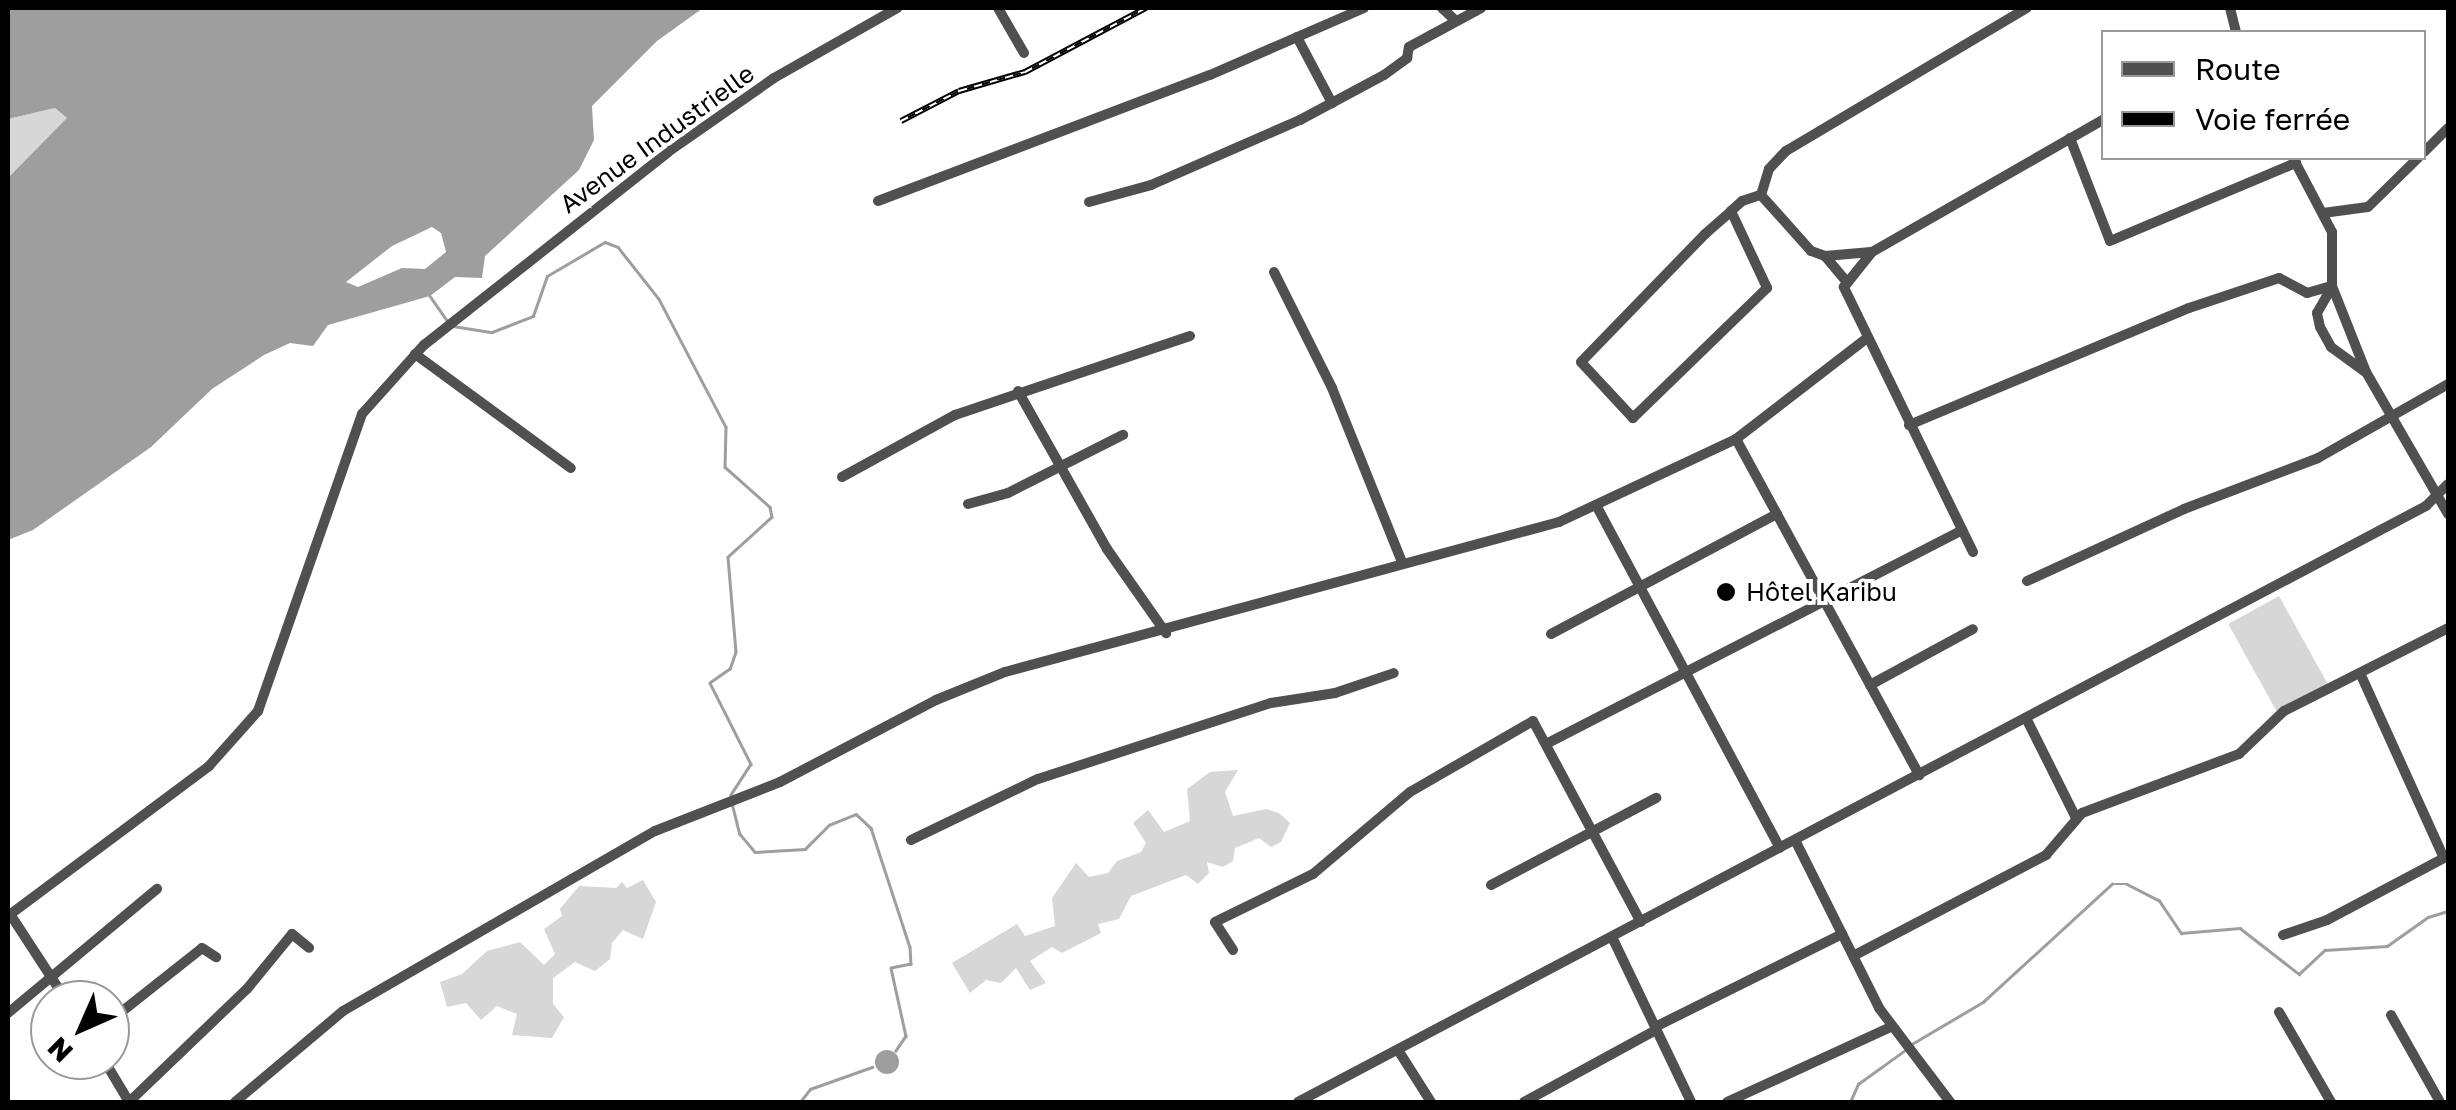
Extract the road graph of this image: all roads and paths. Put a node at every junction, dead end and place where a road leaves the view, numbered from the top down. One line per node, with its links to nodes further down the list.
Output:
1 (897, 8): 29 (street, Avenue Industrielle)
2 (998, 8): 9 (street)
3 (1364, 8): 8 (street)
4 (1442, 8): 7 (street)
5 (1481, 8): 7 (street)
6 (2027, 8): 17 (street)
7 (1455, 20): 10 (street)
8 (1296, 37): 10 (street); 18 (street)
9 (1024, 53)
10 (1332, 103): 19 (street)
11 (2101, 121): 13 (street)
12 (2448, 128): 14 (street)
13 (2070, 138): 15 (street); 22 (street)
14 (2426, 150)
15 (2294, 160): 21 (street)
16 (2416, 160): 21 (street)
17 (1762, 194): 20 (street); 23 (street)
18 (878, 201)
19 (1089, 202)
20 (1731, 211): 20 (street)
21 (2323, 213): 26 (street)
22 (1872, 252): 23 (street); 25 (street)
23 (1825, 256): 25 (street)
24 (1274, 272): 49 (street)
25 (1846, 282): 28 (street)
26 (2332, 286): 30 (street); 30 (street); 34 (street)
27 (1190, 336): 32 (street)
28 (1867, 338): 34 (street); 36 (street)
29 (416, 354): 38 (street); 73 (street, Avenue Industrielle)
30 (2366, 372): 33 (street)
31 (2448, 384): 33 (street)
32 (1018, 391): 37 (street); 39 (street)
33 (2391, 422): 41 (street); 50 (street)
34 (1909, 425): 47 (street)
35 (1123, 435): 37 (street)
36 (1736, 439): 43 (street); 46 (street)
37 (1060, 465): 42 (street); 55 (street)
38 (571, 468)
39 (842, 477)
40 (2448, 484): 41 (street)
41 (2435, 492): 44 (street); 45 (street)
42 (968, 504)
43 (1596, 505): 49 (street); 51 (street)
44 (2426, 506): 45 (street); 61 (street)
45 (2447, 508)
46 (1777, 514): 51 (street); 52 (street)
47 (1962, 530): 48 (street); 52 (street)
48 (1973, 552)
49 (1401, 560): 55 (street)
50 (2027, 581)
51 (1640, 587): 56 (street); 57 (street)
52 (1824, 600): 57 (street); 60 (street)
53 (2448, 628): 59 (street)
54 (1973, 629): 60 (street)
55 (1166, 633): 92 (street)
56 (1551, 634)
57 (1685, 672): 62 (street); 69 (street)
58 (1394, 673): 67 (street)
59 (2360, 673): 65 (street); 70 (street)
60 (1870, 685): 63 (street)
61 (2026, 718): 63 (street); 65 (street)
62 (1546, 744): 66 (street); 79 (street)
63 (1919, 775): 68 (street)
64 (1656, 798): 66 (street)
65 (2076, 818): 80 (street)
66 (1593, 832): 71 (street); 74 (street)
67 (912, 840)
68 (1795, 840): 69 (street); 75 (street)
69 (1780, 848): 74 (street)
70 (2446, 857): 76 (street)
71 (1491, 885)
72 (157, 889): 82 (street)
73 (9, 915): 82 (street)
74 (1641, 922): 77 (street)
75 (1842, 934): 80 (street); 88 (street)
76 (2283, 935)
77 (1612, 937): 88 (street); 89 (street)
78 (310, 948): 91 (street)
79 (1232, 950)
80 (1855, 956): 87 (street)
81 (216, 957): 83 (street)
82 (52, 978): 85 (street)
83 (130, 1005)
84 (2279, 1012): 99 (street)
85 (8, 1013)
86 (2391, 1015): 100 (street)
87 (1891, 1027): 97 (street); 98 (street)
88 (1656, 1028): 95 (street); 96 (street)
89 (1398, 1050): 93 (street); 94 (street)
90 (116, 1080): 91 (street)
91 (129, 1102)
92 (235, 1102)
93 (1298, 1102)
94 (1430, 1102)
95 (1524, 1102)
96 (1690, 1102)
97 (1727, 1102)
98 (1950, 1102)
99 (2331, 1102)
100 (2440, 1102)

